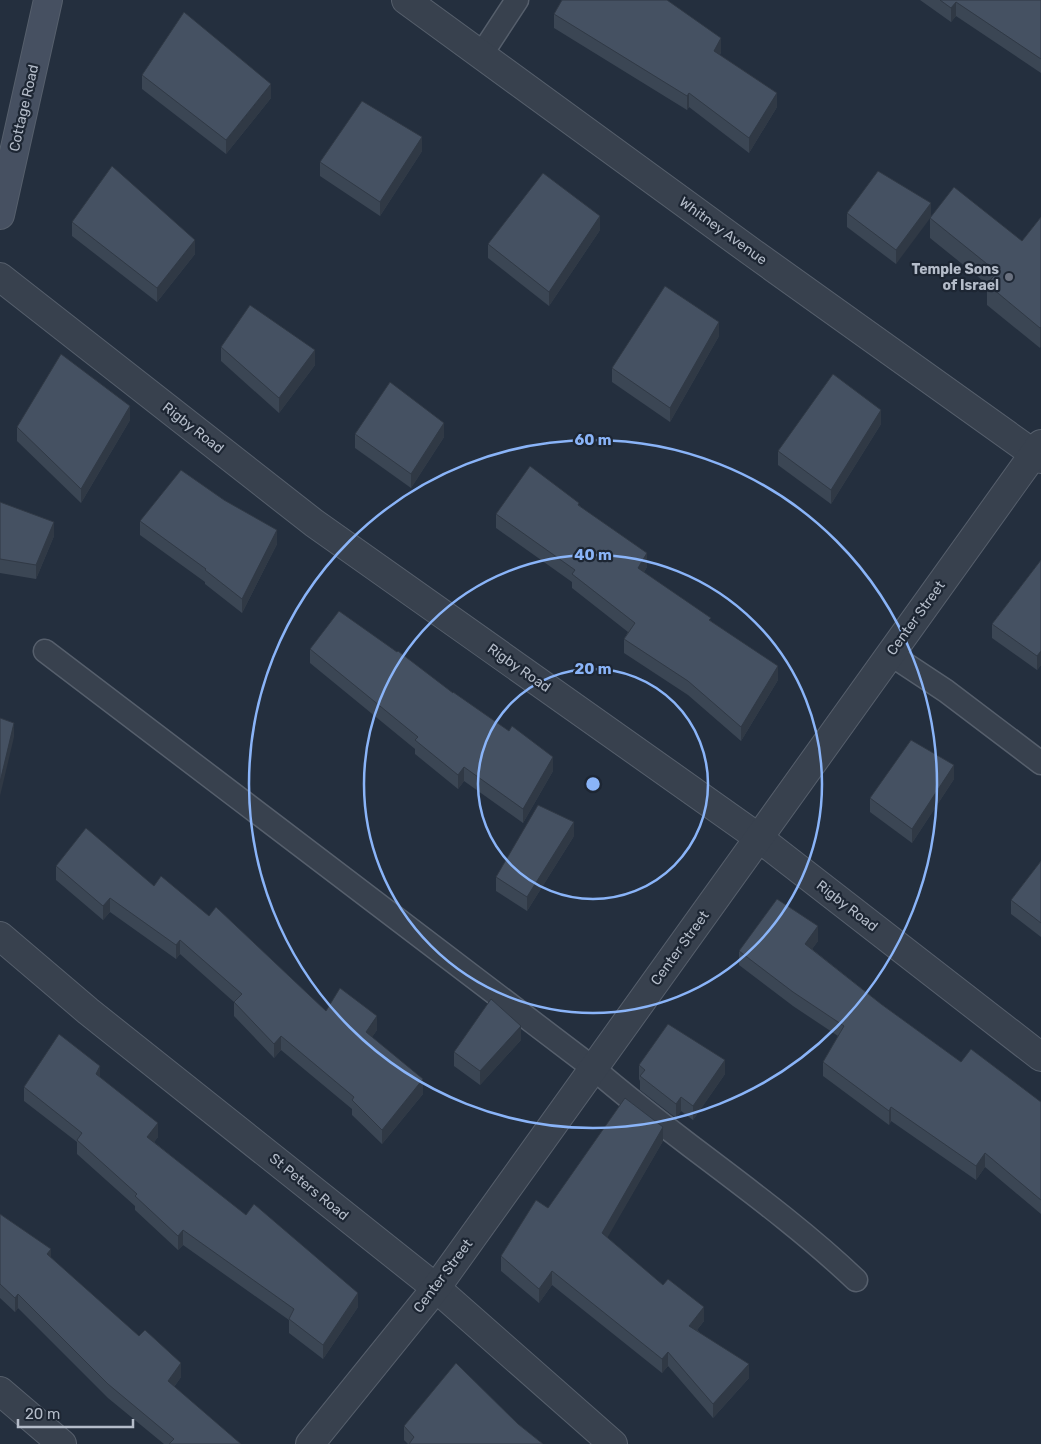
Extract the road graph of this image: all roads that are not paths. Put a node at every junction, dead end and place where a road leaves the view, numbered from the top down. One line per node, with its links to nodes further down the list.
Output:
1 (48, 0): 5 (main road, Cottage Road)
2 (406, 0): 4 (street, Whitney Avenue)
3 (517, 0): 4 (lane)
4 (481, 55): 7 (street, Whitney Avenue)
5 (0, 215)
6 (0, 277): 11 (street, Rigby Road)
7 (1039, 452): 9 (street, Center Street)
8 (44, 651): 14 (lane)
9 (890, 654): 10 (lane); 11 (street, Center Street)
10 (1041, 763)
11 (759, 838): 13 (street, Rigby Road); 14 (street, Center Street)
12 (0, 936): 16 (street, St Peters Road)
13 (1041, 1057)
14 (593, 1068): 15 (lane); 16 (street, Center Street)
15 (856, 1280)
16 (436, 1288): 19 (street, Center Street); 20 (street, St Peters Road)
17 (0, 1391): 18 (street)
18 (62, 1444)
19 (310, 1444)
20 (614, 1444)

